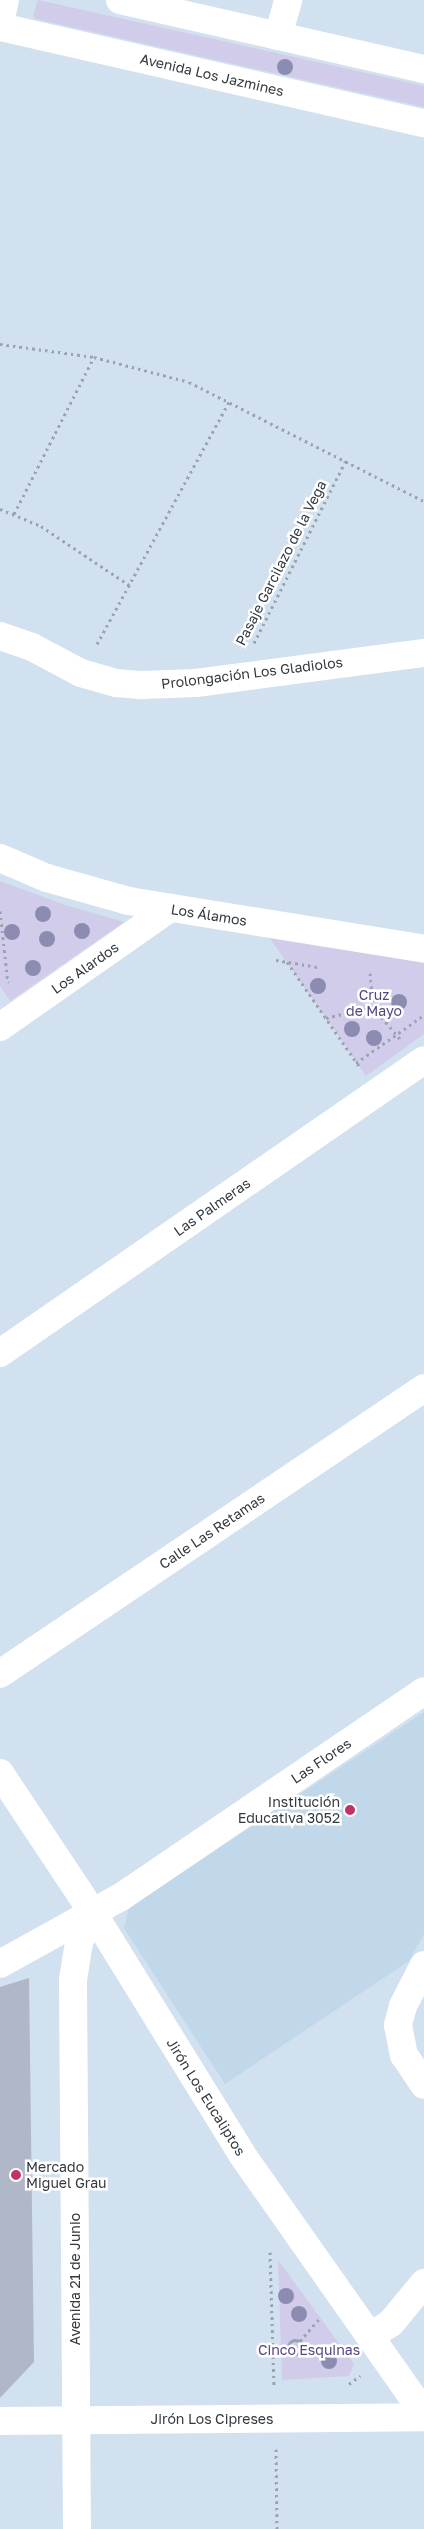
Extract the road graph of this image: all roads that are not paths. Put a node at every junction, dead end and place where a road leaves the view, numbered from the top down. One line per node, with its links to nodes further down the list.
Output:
1 (5, 0): 4 (street)
2 (120, 0): 6 (street)
3 (288, 0): 6 (street)
4 (0, 23)
5 (0, 27): 8 (street, Avenida Los Jazmines)
6 (278, 36): 7 (street)
7 (424, 69)
8 (424, 123)
9 (0, 636): 10 (street, Prolongación Los Gladiolos)
10 (424, 653)
11 (0, 858): 12 (street, Los Álamos)
12 (170, 908): 13 (street, Los Álamos); 14 (street, Los Alardos)
13 (424, 948)
14 (0, 1028)
15 (415, 1053): 16 (street, Las Palmeras)
16 (0, 1353)
17 (424, 1388): 18 (street, Calle Las Retamas)
18 (0, 1674)
19 (424, 1691): 21 (street, Las Flores)
20 (0, 1773): 21 (street, Jirón Los Eucaliptos)
21 (94, 1913): 22 (street, Las Flores); 26 (street, Jirón Los Eucaliptos); 29 (street, Avenida 21 de Junio)
22 (0, 1964)
23 (424, 1965): 24 (street)
24 (424, 2085)
25 (424, 2283): 26 (street)
26 (372, 2335): 27 (street, Jirón Los Eucaliptos)
27 (424, 2413)
28 (424, 2417): 29 (street, Jirón Los Cipreses)
29 (76, 2420): 30 (street, Jirón Los Cipreses); 31 (street, Avenida 21 de Junio)
30 (0, 2421)
31 (77, 2529)

